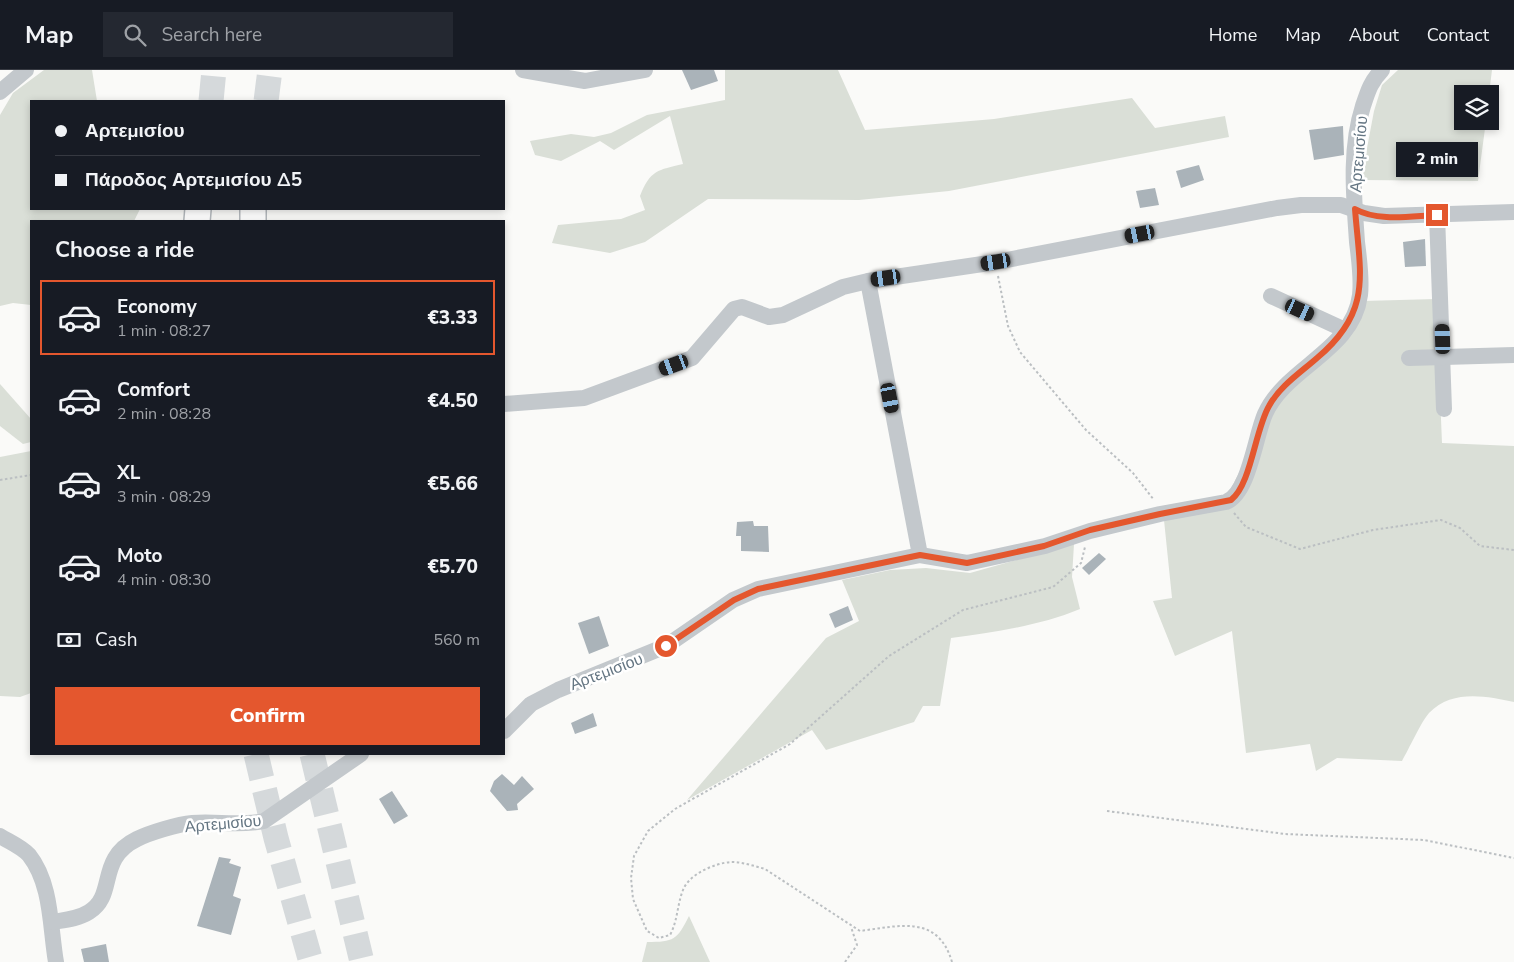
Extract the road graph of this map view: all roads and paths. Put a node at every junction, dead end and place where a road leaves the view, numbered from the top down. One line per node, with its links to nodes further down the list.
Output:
1 (26, 70): 5 (street)
2 (523, 70): 3 (street)
3 (645, 70)
4 (1382, 70): 6 (street, Αρτεμισίου)
5 (0, 92)
6 (1355, 209): 8 (street); 9 (street); 12 (street, Αρτεμισίου)
7 (1514, 212): 8 (street)
8 (1437, 215): 14 (street)
9 (996, 262): 10 (street); 21 (path)
10 (868, 281): 16 (street); 24 (street)
11 (1271, 296): 12 (street)
12 (1345, 330): 20 (street, Αρτεμισίου)
13 (1514, 355): 14 (street)
14 (1444, 357): 15 (street); 17 (street)
15 (1409, 358)
16 (505, 404)
17 (1444, 409)
18 (30, 475): 19 (path)
19 (0, 480)
20 (1226, 502): 21 (street, Αρτεμισίου); 23 (path)
21 (1160, 514): 22 (street, Αρτεμισίου)
22 (1090, 530): 24 (street, Αρτεμισίου); 31 (path)
23 (1514, 550)
24 (920, 555): 25 (street, Αρτεμισίου)
25 (505, 730)
26 (360, 755): 30 (street, Αρτεμισίου)
27 (1107, 811): 29 (path)
28 (0, 836): 30 (street)
29 (1514, 858)
30 (52, 922): 32 (street)
31 (850, 924): 33 (path); 34 (path)
32 (56, 962)
33 (845, 962)
34 (952, 962)

